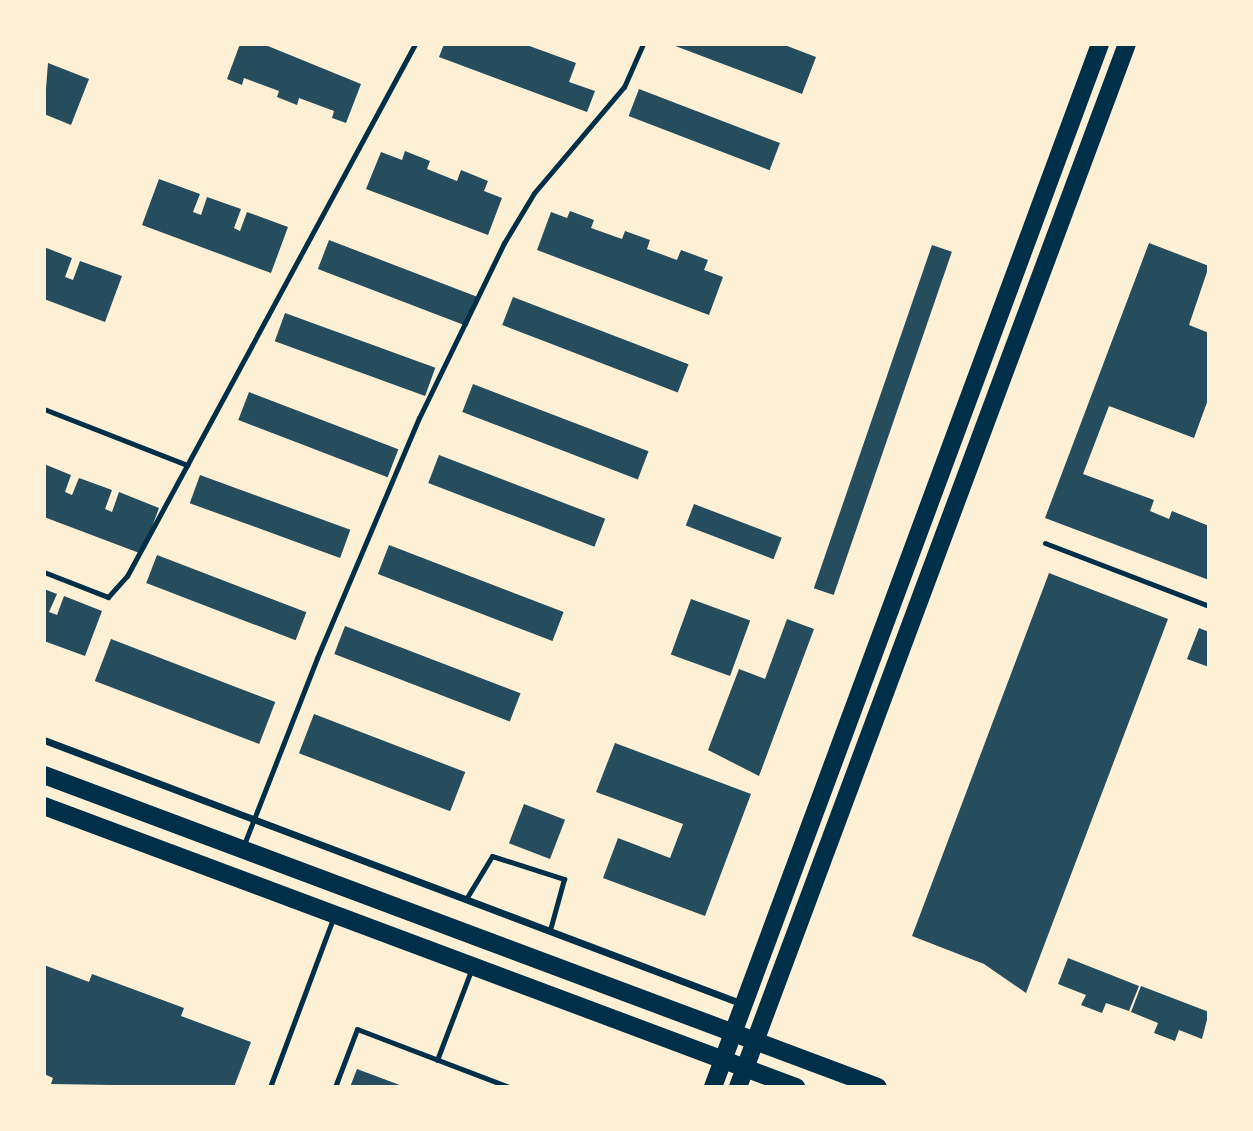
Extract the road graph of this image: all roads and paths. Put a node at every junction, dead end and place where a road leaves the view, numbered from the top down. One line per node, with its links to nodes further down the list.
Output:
1 (415, 44): 6 (lane)
2 (643, 44): 13 (lane)
3 (1100, 44): 19 (main road)
4 (1127, 44): 21 (main road)
5 (44, 409): 6 (lane)
6 (187, 465): 8 (lane)
7 (1045, 543): 9 (lane)
8 (44, 572)
9 (1209, 606)
10 (44, 740): 13 (street)
11 (44, 775): 14 (main road)
12 (44, 806): 16 (main road)
13 (254, 818): 14 (lane); 15 (street)
14 (242, 851): 20 (main road)
15 (466, 899): 17 (street); 17 (lane)
16 (334, 916): 18 (main road); 25 (lane)
17 (550, 930): 19 (street)
18 (472, 968): 22 (lane); 23 (main road)
19 (744, 1004): 20 (main road)
20 (733, 1034): 21 (main road); 23 (main road)
21 (755, 1042): 24 (main road); 31 (main road)
22 (437, 1060): 26 (lane); 27 (lane)
23 (723, 1060): 24 (main road); 28 (main road)
24 (745, 1069): 29 (main road); 30 (main road)
25 (270, 1087)
26 (335, 1087)
27 (509, 1087)
28 (713, 1087)
29 (738, 1087)
30 (796, 1087)
31 (878, 1087)

